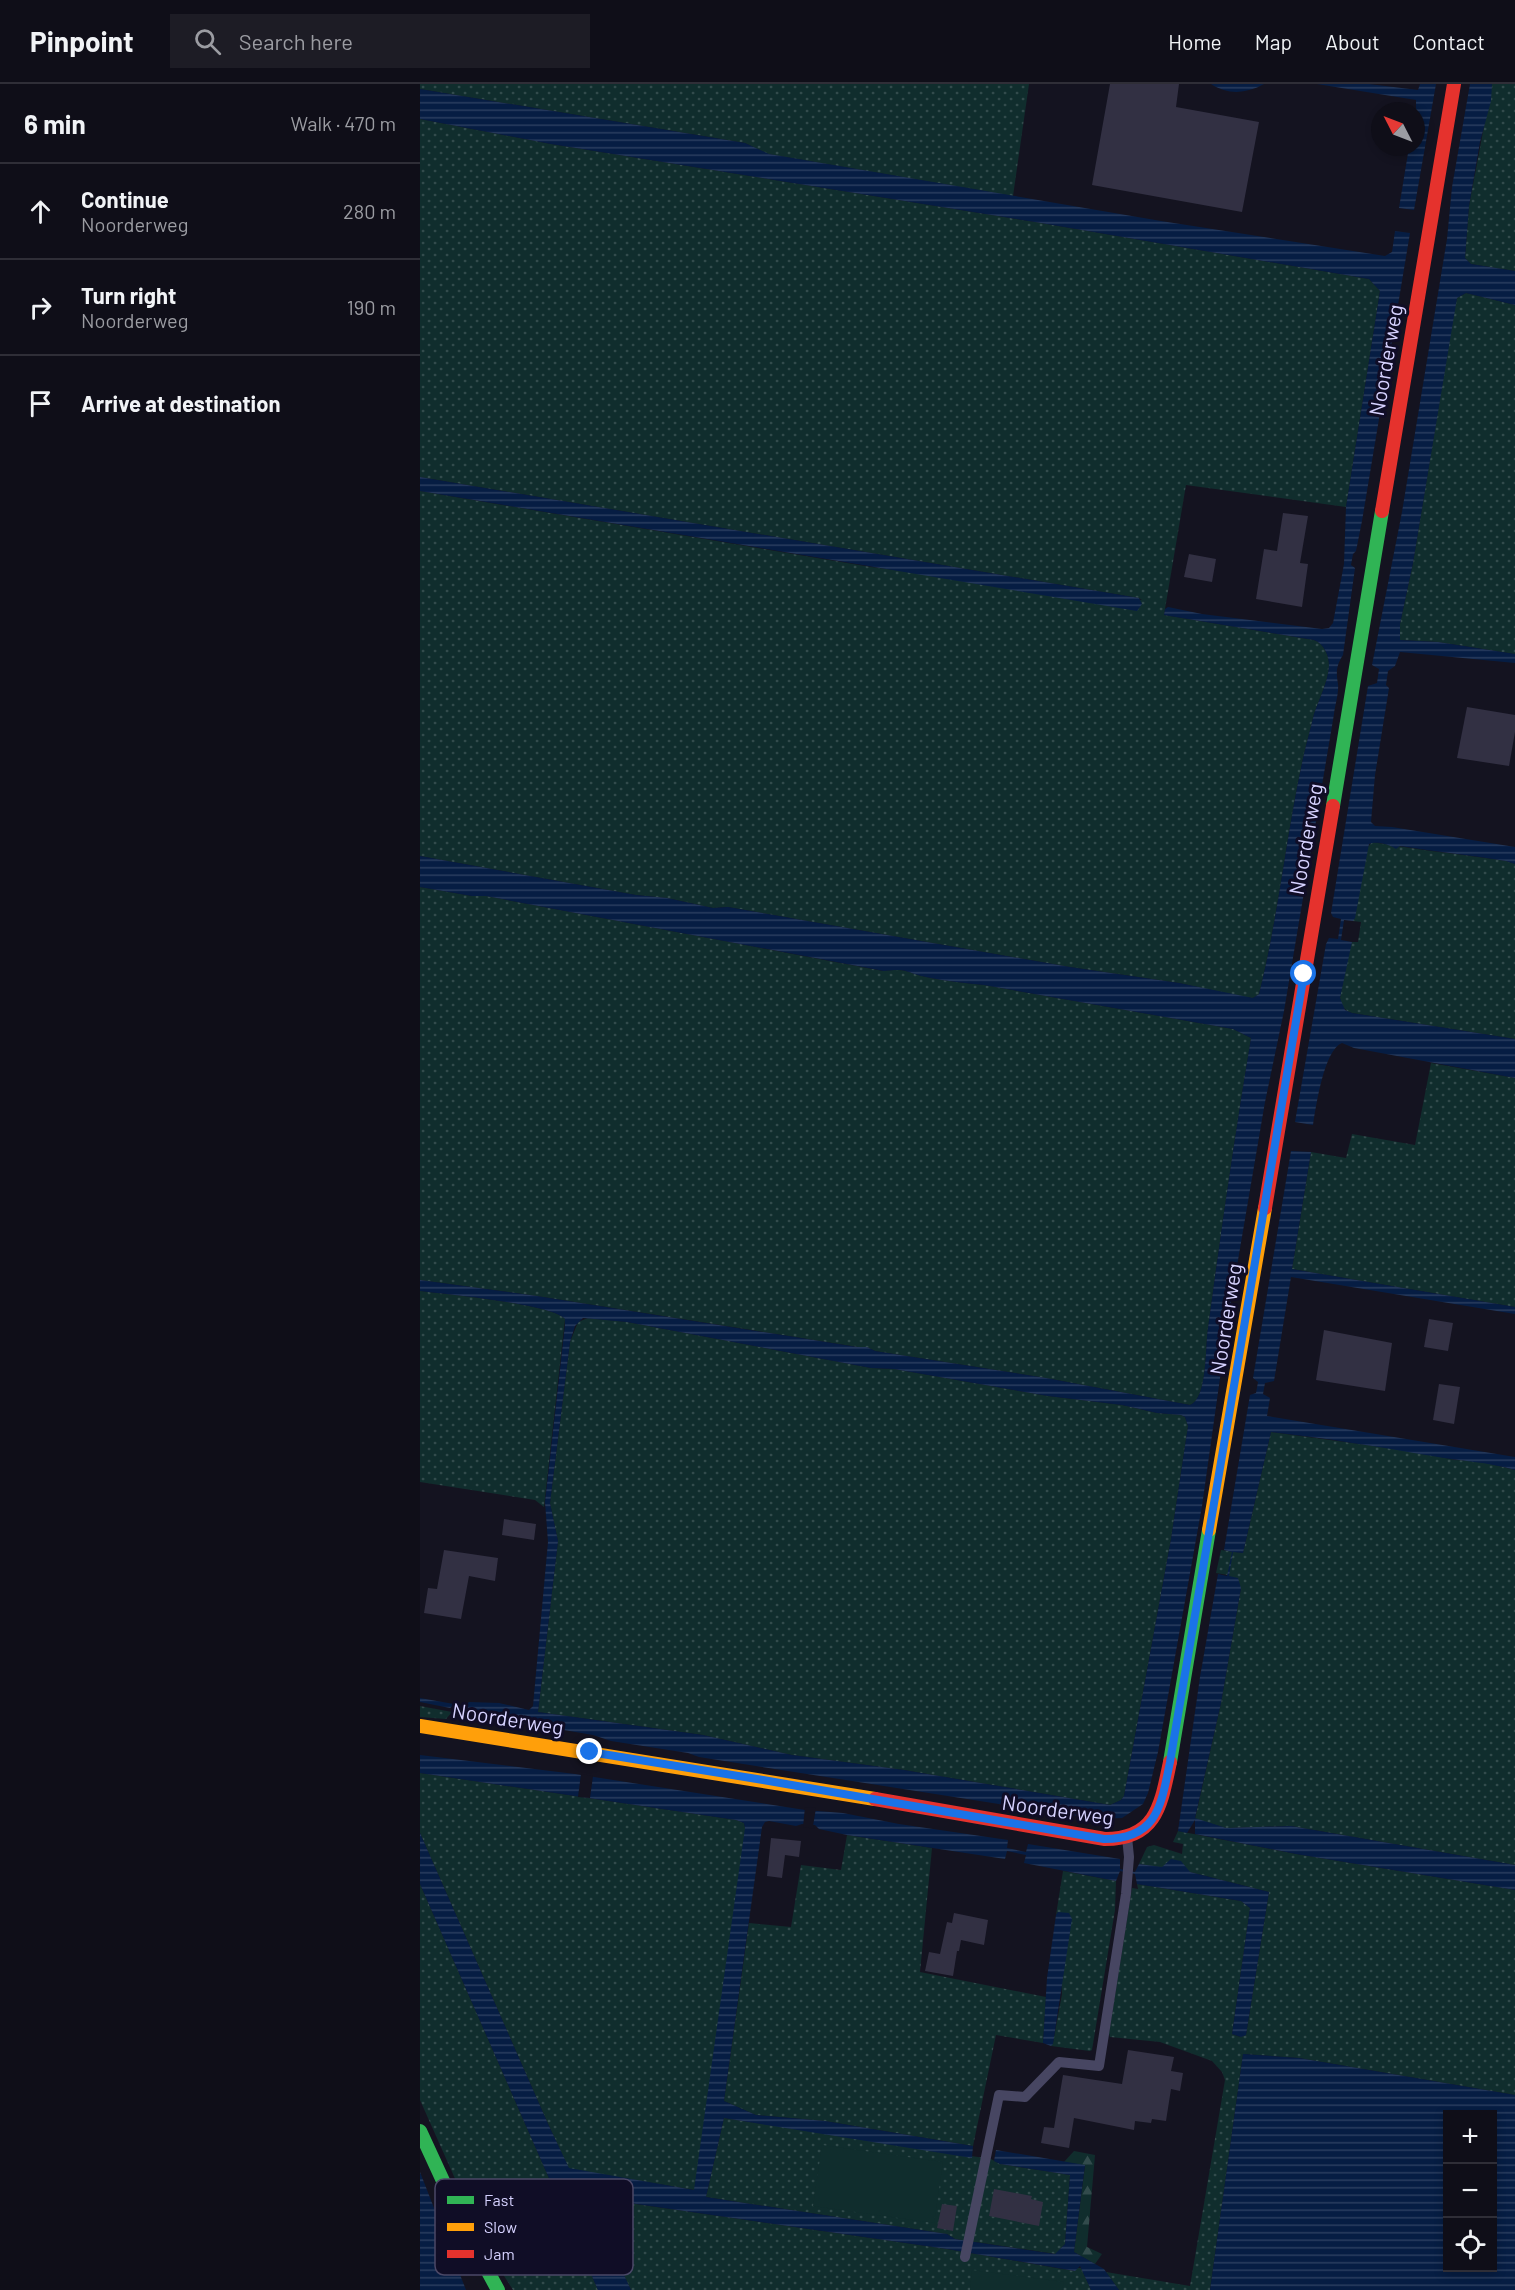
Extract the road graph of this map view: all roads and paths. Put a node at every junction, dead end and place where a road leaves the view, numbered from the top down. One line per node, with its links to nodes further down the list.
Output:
1 (1454, 84): 3 (street, Noorderweg)
2 (420, 1726): 3 (street, Noorderweg)
3 (1127, 1837): 6 (lane)
4 (420, 2131): 5 (street)
5 (442, 2179)
6 (964, 2257)
7 (490, 2275): 8 (street)
8 (498, 2290)

